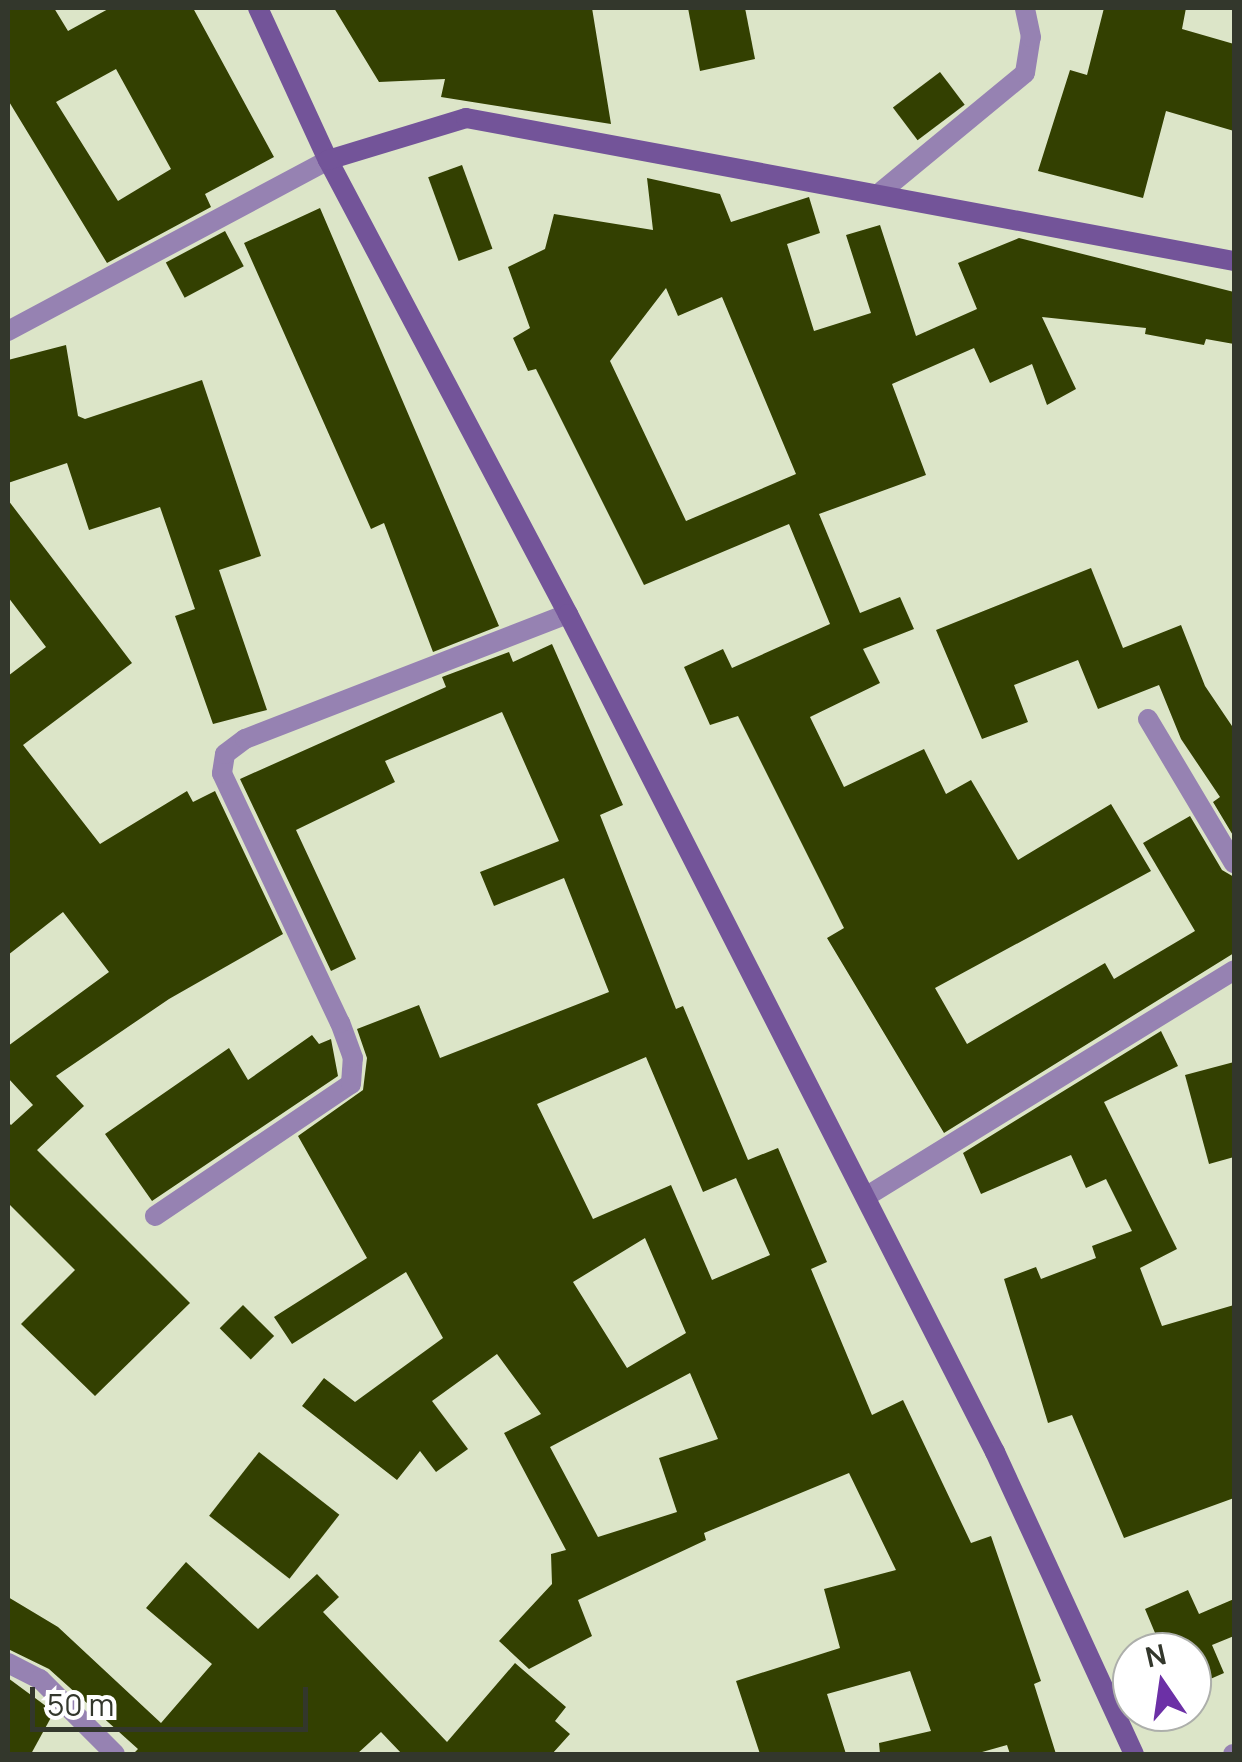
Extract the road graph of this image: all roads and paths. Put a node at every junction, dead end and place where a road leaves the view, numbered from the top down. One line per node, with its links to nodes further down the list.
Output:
1 (258, 8): 3 (main road)
2 (1025, 8): 4 (street)
3 (328, 160): 4 (main road); 6 (street); 7 (main road)
4 (882, 191): 5 (main road)
5 (1234, 261)
6 (8, 331)
7 (568, 614): 11 (main road); 12 (street)
8 (1148, 719): 9 (street)
9 (1234, 863)
10 (1234, 970): 11 (street)
11 (866, 1196): 15 (main road)
12 (155, 1216)
13 (8, 1663): 14 (street)
14 (114, 1754)
15 (1134, 1754)

